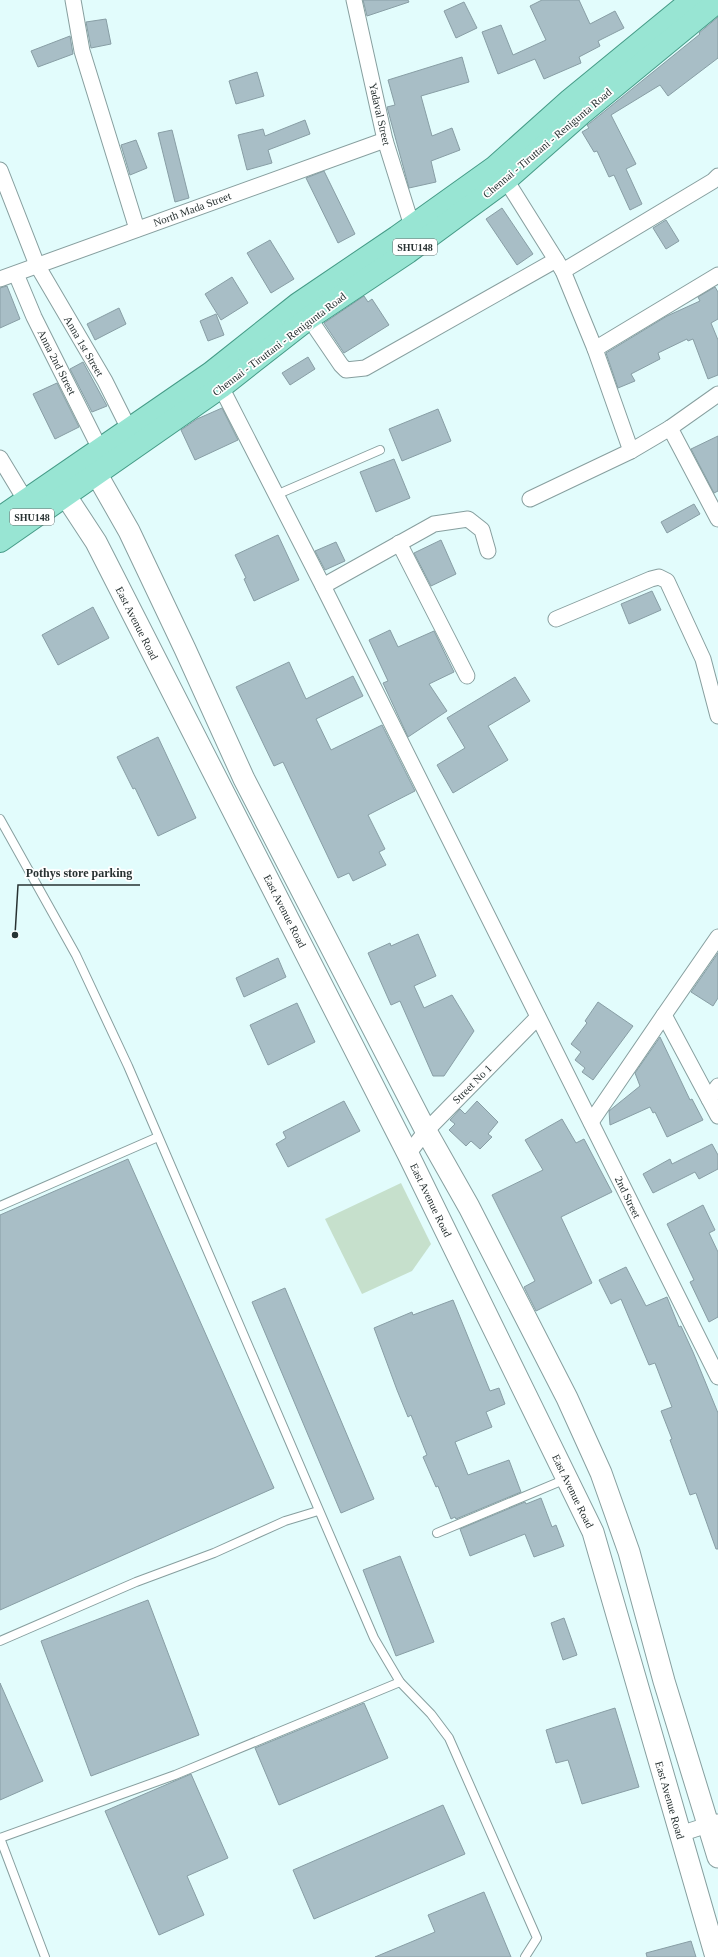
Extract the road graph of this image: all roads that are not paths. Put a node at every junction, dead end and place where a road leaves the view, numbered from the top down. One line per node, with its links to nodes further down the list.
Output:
1 (73, 0): 9 (street)
2 (354, 0): 5 (street, Yadaval Street)
3 (692, 0): 10 (main road, Chennai - Tiruttani - Renigunta Road / SHU148)
4 (718, 1): 8 (main road, Chennai - Tiruttani - Renigunta Road / SHU148)
5 (385, 140): 9 (street, North Mada Street); 10 (street, Yadaval Street)
6 (0, 170): 11 (street, Anna 1st Street)
7 (718, 176): 12 (street)
8 (506, 180): 10 (main road, Chennai - Tiruttani - Renigunta Road / SHU148); 12 (street)
9 (137, 229): 11 (street, North Mada Street)
10 (418, 233): 16 (main road, Chennai - Tiruttani - Renigunta Road / SHU148); 21 (main road, Chennai - Tiruttani - Renigunta Road / SHU148)
11 (37, 265): 13 (street, North Mada Street); 21 (street, Anna 1st Street)
12 (560, 266): 16 (street); 17 (street)
13 (16, 274): 15 (street, North Mada Street); 25 (street, Anna 2nd Street)
14 (718, 275): 17 (street)
15 (0, 279)
16 (309, 318): 18 (main road, Chennai - Tiruttani - Renigunta Road / SHU148)
17 (595, 349): 23 (street)
18 (221, 387): 25 (main road, Chennai - Tiruttani - Renigunta Road / SHU148); 27 (street, 2nd Street)
19 (718, 394): 20 (street)
20 (670, 428): 23 (street); 31 (street)
21 (129, 429): 25 (main road, Chennai - Tiruttani - Renigunta Road / SHU148)
22 (380, 450): 27 (lane)
23 (631, 451): 28 (street)
24 (0, 458): 29 (street)
25 (95, 460): 26 (main road, Chennai - Tiruttani - Renigunta Road / SHU148); 47 (main road)
26 (61, 488): 29 (main road, Chennai - Tiruttani - Renigunta Road / SHU148); 32 (main road, Chennai - Tiruttani - Renigunta Road / SHU148); 49 (main road, East Avenue Road)
27 (276, 495): 35 (street, 2nd Street)
28 (530, 498)
29 (26, 501): 30 (main road, Chennai - Tiruttani - Renigunta Road / SHU148)
30 (0, 518)
31 (718, 519)
32 (0, 541)
33 (400, 543): 34 (street); 35 (street); 37 (street)
34 (488, 551)
35 (323, 586): 42 (street, 2nd Street)
36 (556, 619): 38 (street)
37 (467, 676)
38 (718, 716)
39 (0, 819): 48 (lane)
40 (718, 937): 41 (street)
41 (664, 1014): 44 (street); 46 (street)
42 (538, 1017): 46 (street, 2nd Street); 47 (street, Street No 1)
43 (718, 1086): 44 (street)
44 (709, 1099): 45 (street)
45 (718, 1116)
46 (591, 1122): 51 (street, 2nd Street)
47 (426, 1131): 49 (street, Street No 1); 57 (main road)
48 (158, 1136): 50 (lane); 53 (lane)
49 (408, 1154): 52 (main road, East Avenue Road)
50 (0, 1206)
51 (718, 1377)
52 (567, 1479): 54 (lane); 58 (main road, East Avenue Road)
53 (318, 1511): 55 (lane); 56 (lane)
54 (437, 1533)
55 (0, 1641)
56 (400, 1682): 59 (lane); 62 (lane)
57 (713, 1823): 58 (street); 60 (main road)
58 (680, 1834): 63 (main road, East Avenue Road)
59 (0, 1838): 61 (lane)
60 (718, 1857)
61 (45, 1957)
62 (525, 1957)
63 (716, 1957)

